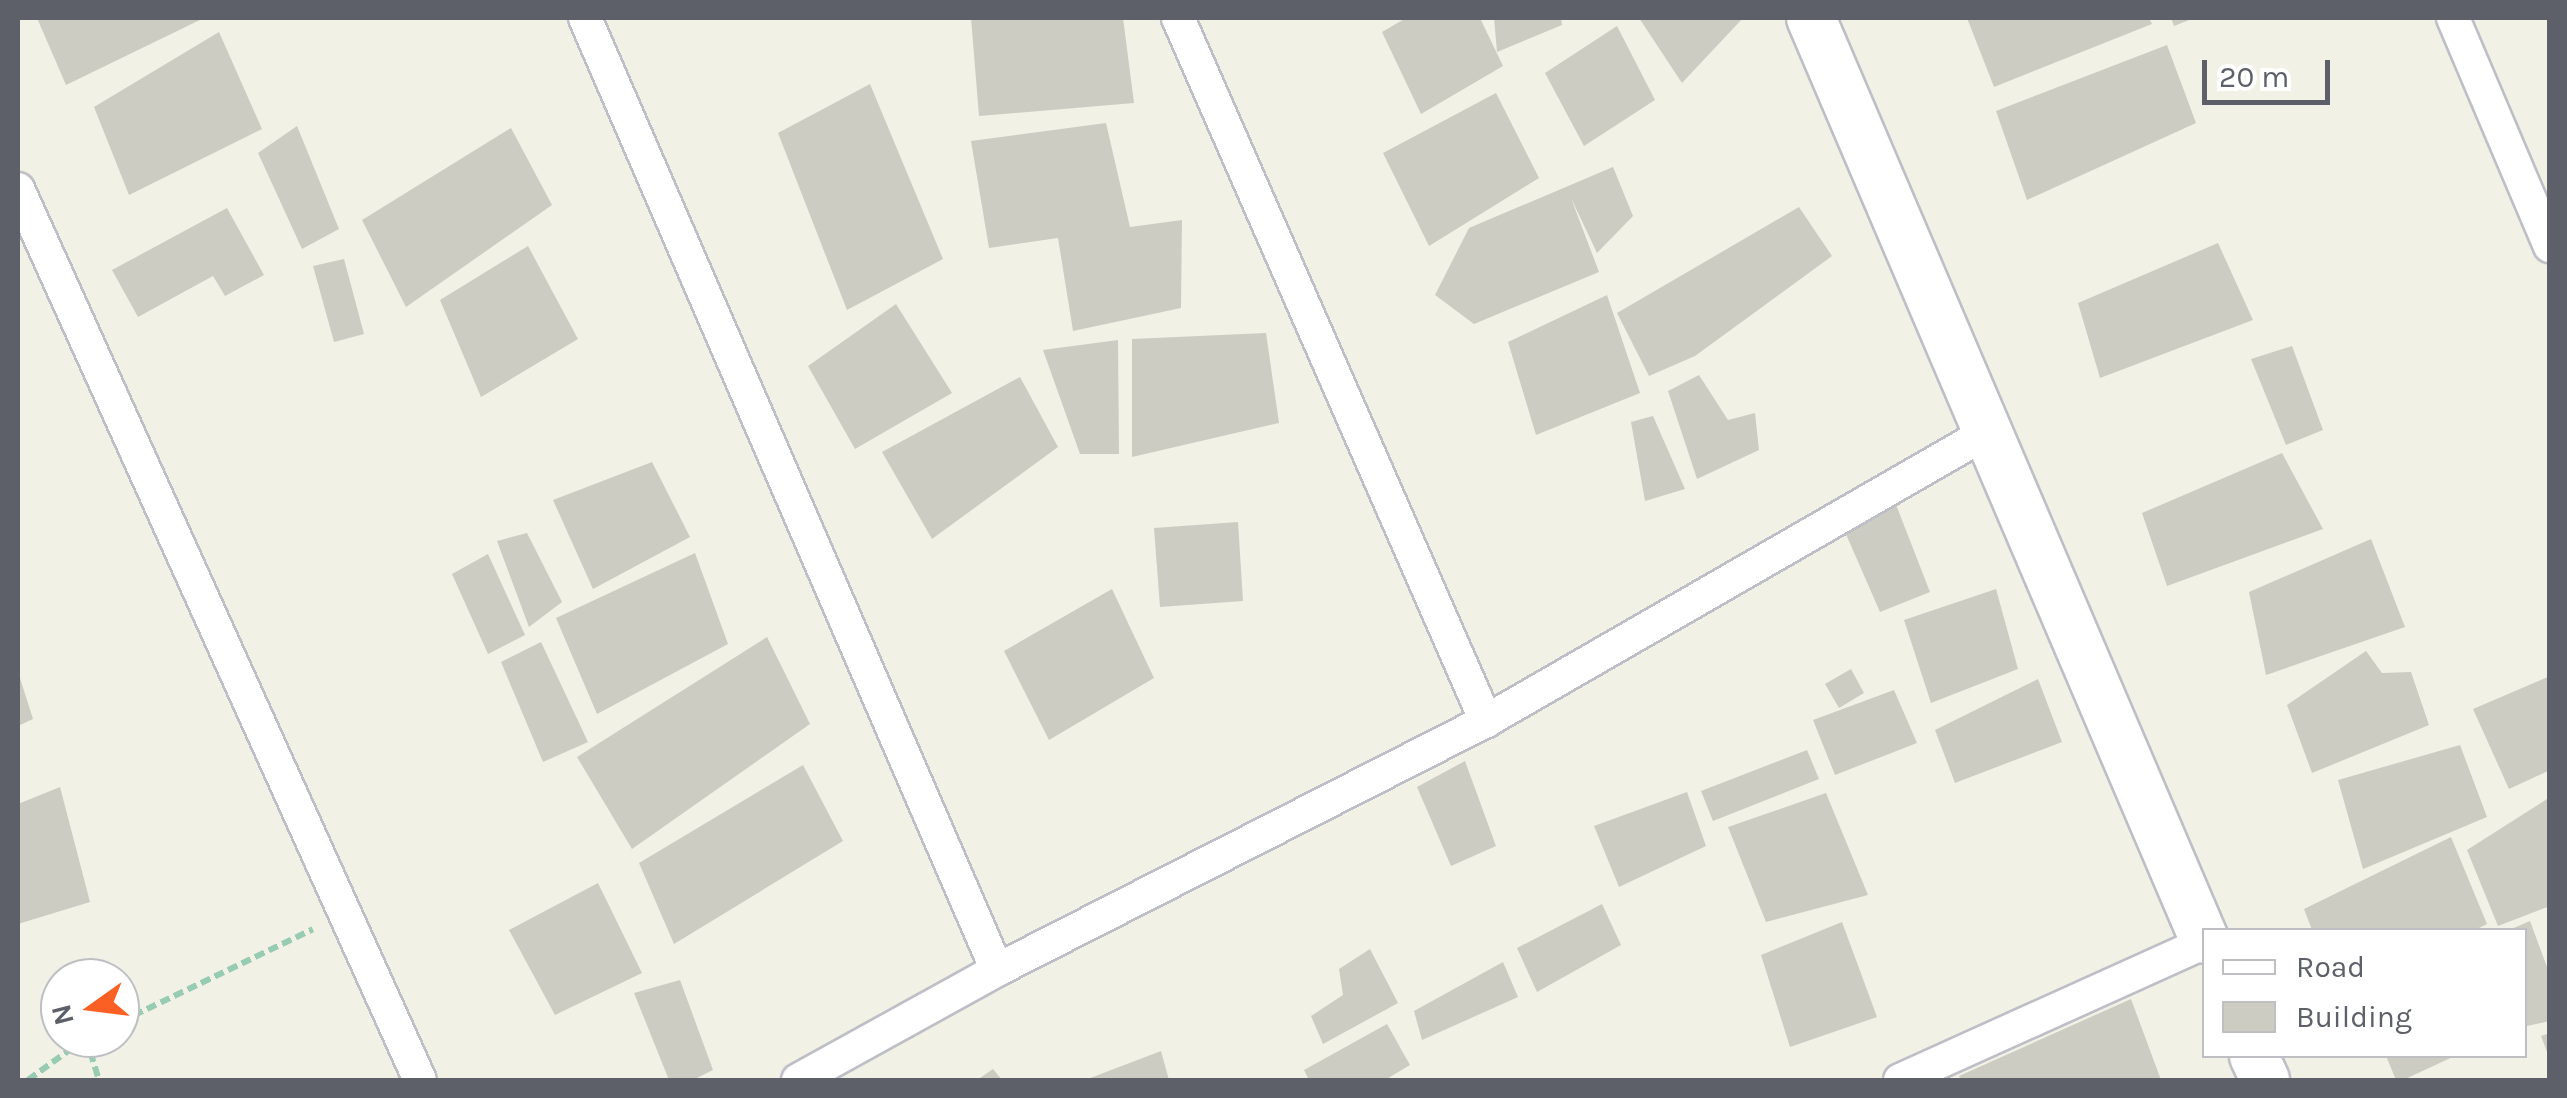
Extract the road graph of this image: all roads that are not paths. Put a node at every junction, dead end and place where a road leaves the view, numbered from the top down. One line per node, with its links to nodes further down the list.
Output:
1 (585, 18): 11 (street)
2 (1178, 18): 8 (street)
3 (1811, 18): 7 (street)
4 (2453, 18): 6 (street)
5 (18, 189): 12 (street)
6 (2550, 246)
7 (1988, 432): 8 (street); 9 (street)
8 (1486, 721): 11 (street)
9 (2202, 936)
10 (2202, 942): 14 (street)
11 (998, 970): 13 (street)
12 (420, 1080)
13 (798, 1080)
14 (1900, 1080)

